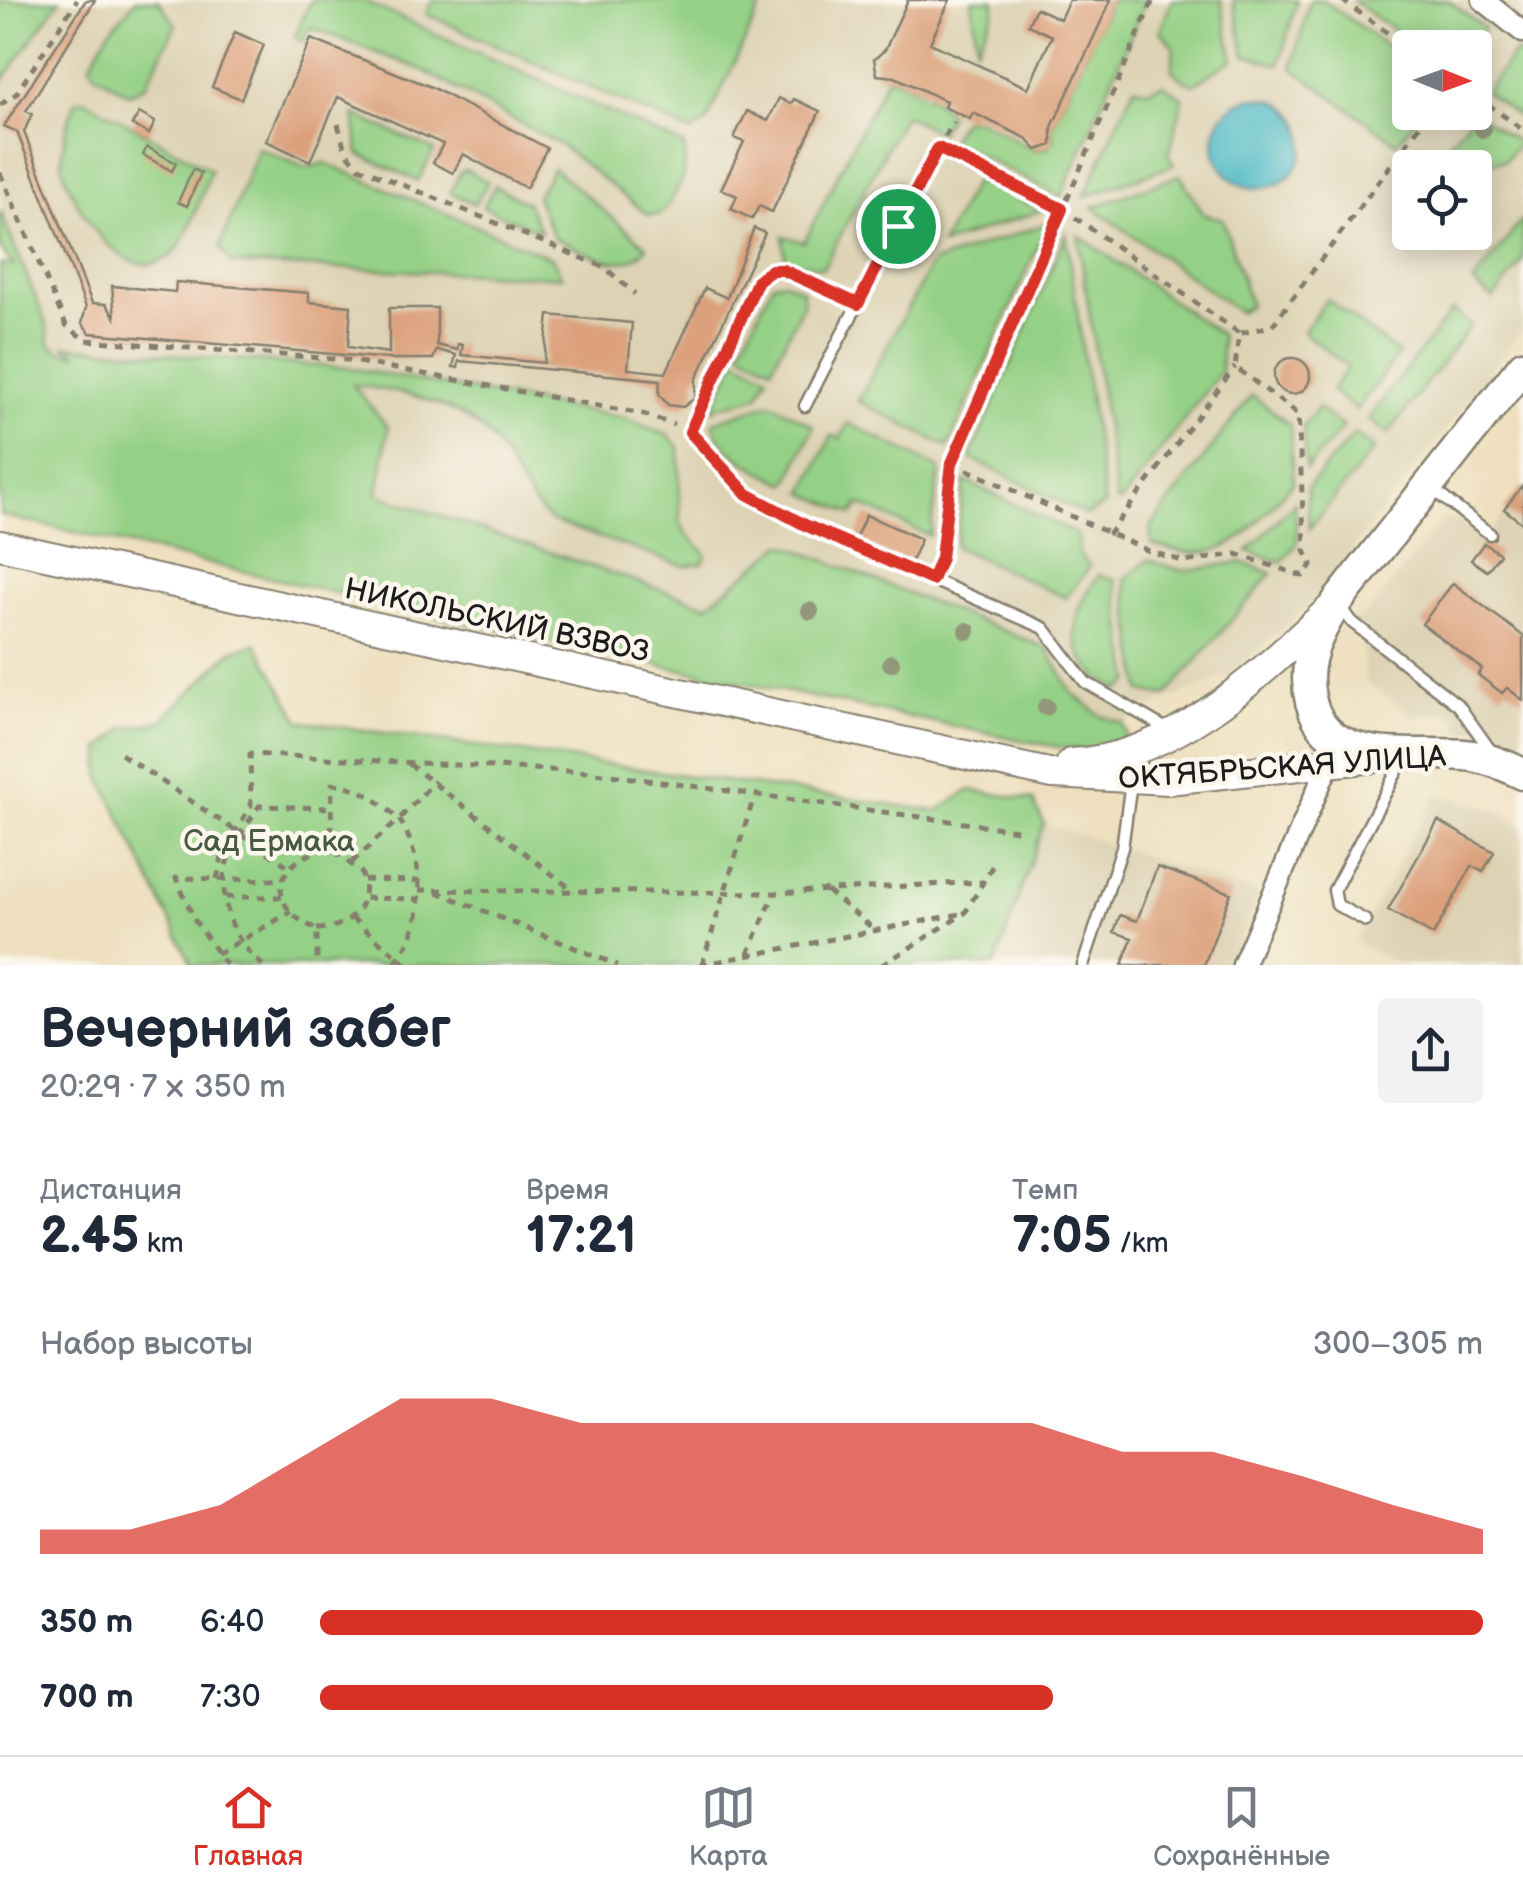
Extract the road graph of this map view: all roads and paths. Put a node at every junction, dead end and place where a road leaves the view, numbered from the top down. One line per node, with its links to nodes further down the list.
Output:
1 (78, 0): 7 (path)
2 (1153, 0): 15 (path)
3 (1342, 0): 6 (path)
4 (1483, 0): 5 (street)
5 (1523, 32)
6 (1392, 35)
7 (0, 106)
8 (1492, 108): 12 (path)
9 (954, 122): 13 (path)
10 (338, 124): 16 (path)
11 (1417, 130): 18 (path)
12 (1523, 130)
13 (938, 148): 15 (path); 17 (lane)
14 (0, 173): 22 (path)
15 (1062, 209): 18 (path); 23 (path)
16 (635, 294)
17 (858, 304): 21 (lane); 22 (lane)
18 (1240, 333): 20 (path)
19 (1523, 366): 24 (main road)
20 (1235, 367): 26 (path); 26 (path)
21 (805, 406)
22 (690, 432): 28 (lane)
23 (952, 463): 26 (path); 28 (path)
24 (1430, 487): 25 (lane); 29 (main road)
25 (1490, 534)
26 (1108, 535)
27 (0, 545): 33 (main road, НИКОЛЬСКИЙ ВЗВОЗ)
28 (932, 580): 30 (lane)
29 (1337, 602): 30 (main road); 32 (main road); 36 (lane)
30 (1173, 734): 33 (main road)
31 (121, 754): 43 (path)
32 (1406, 754): 35 (main road, ОКТЯБРЬСКАЯ УЛИЦА); 36 (main road, ОКТЯБРЬСКАЯ УЛИЦА); 66 (lane)
33 (979, 759): 37 (main road, ОКТЯБРЬСКАЯ УЛИЦА)
34 (406, 763): 38 (path); 39 (path); 43 (path)
35 (1329, 763): 37 (main road, ОКТЯБРЬСКАЯ УЛИЦА); 82 (street)
36 (1511, 768)
37 (1131, 781): 81 (lane)
38 (435, 782): 41 (path); 57 (path)
39 (754, 796): 42 (path); 56 (path)
40 (332, 808): 41 (path); 43 (path); 44 (path)
41 (399, 819): 45 (path); 51 (path)
42 (1024, 831)
43 (238, 833): 47 (path); 48 (path)
44 (331, 849): 45 (path); 47 (path)
45 (352, 862): 50 (path)
46 (993, 864): 52 (path)
47 (288, 866): 49 (path)
48 (220, 879): 49 (path); 59 (path); 70 (path)
49 (282, 880): 60 (path)
50 (364, 880): 51 (path); 61 (path)
51 (419, 881): 53 (path)
52 (981, 882): 54 (path); 64 (path)
53 (418, 890): 55 (path); 62 (path)
54 (825, 890): 58 (path); 68 (path)
55 (434, 891): 57 (path); 78 (path)
56 (724, 892): 57 (path); 58 (path); 79 (path)
57 (576, 893)
58 (775, 893): 71 (path)
59 (226, 897): 60 (path); 69 (path)
60 (282, 897): 63 (path)
61 (364, 898): 62 (path); 65 (path)
62 (417, 899): 72 (path)
63 (291, 912): 67 (path); 69 (path)
64 (966, 912): 68 (path); 80 (path)
65 (352, 918): 67 (path); 72 (path)
66 (1366, 922)
67 (317, 929): 75 (path)
68 (875, 930): 71 (path)
69 (240, 940): 70 (path); 74 (path)
70 (217, 954): 73 (path)
71 (748, 956): 79 (path)
72 (399, 958): 76 (path); 77 (path)
73 (226, 965)
74 (263, 965)
75 (317, 965)
76 (392, 965)
77 (407, 965)
78 (617, 965)
79 (701, 965)
80 (882, 965)
81 (1083, 965)
82 (1243, 965)

